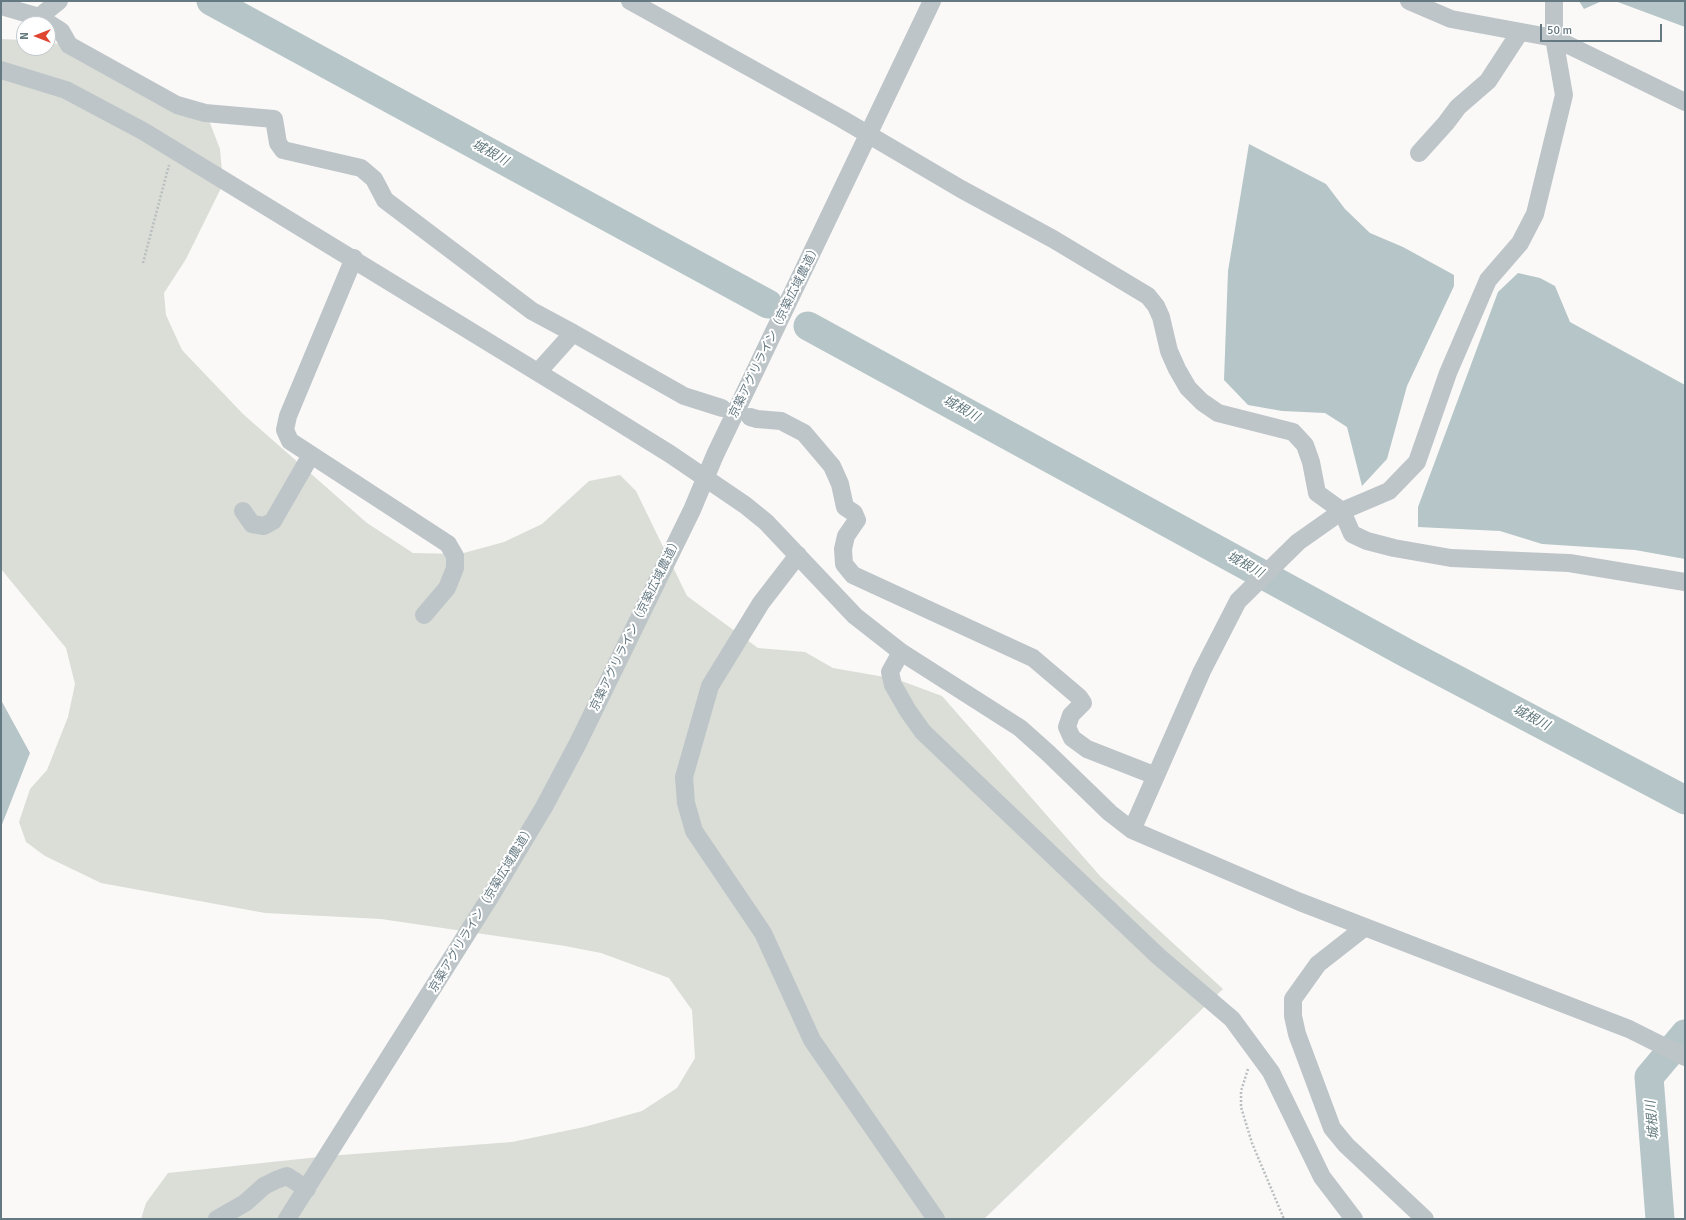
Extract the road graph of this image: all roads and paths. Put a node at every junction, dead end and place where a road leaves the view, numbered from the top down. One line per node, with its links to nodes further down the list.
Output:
1 (59, 1): 8 (street)
2 (630, 1): 14 (street)
3 (932, 1): 14 (street, 京築アグリライン（京築広域農道）)
4 (1409, 1): 10 (street)
5 (1554, 1): 11 (street)
6 (1, 6): 7 (street)
7 (36, 16)
8 (40, 16)
9 (56, 28): 19 (street)
10 (1520, 32): 11 (street); 16 (street)
11 (1554, 38): 13 (street); 26 (street)
12 (1, 70): 15 (street)
13 (1685, 102)
14 (869, 135): 24 (street, 京築アグリライン（京築広域農道）); 26 (street)
15 (173, 151): 17 (street); 18 (path)
16 (1419, 153)
17 (354, 258): 20 (street); 23 (street)
18 (143, 263)
19 (573, 334): 20 (street); 21 (street)
20 (538, 372): 24 (street)
21 (722, 408)
22 (750, 417): 31 (street)
23 (311, 455): 25 (street); 29 (street)
24 (706, 479): 27 (street); 36 (street, 京築アグリライン（京築広域農道）)
25 (243, 511)
26 (1342, 511): 28 (street); 31 (street)
27 (798, 555): 30 (street); 39 (street)
28 (1685, 582)
29 (424, 615)
30 (901, 652): 32 (street); 34 (street)
31 (1156, 776): 32 (street)
32 (1132, 830): 33 (street)
33 (1364, 928): 35 (street); 42 (street)
34 (1258, 1052): 40 (path); 41 (street)
35 (1685, 1057)
36 (307, 1189): 37 (street); 38 (street, 京築アグリライン（京築広域農道）)
37 (217, 1219)
38 (287, 1219)
39 (936, 1219)
40 (1284, 1219)
41 (1354, 1219)
42 (1425, 1219)

